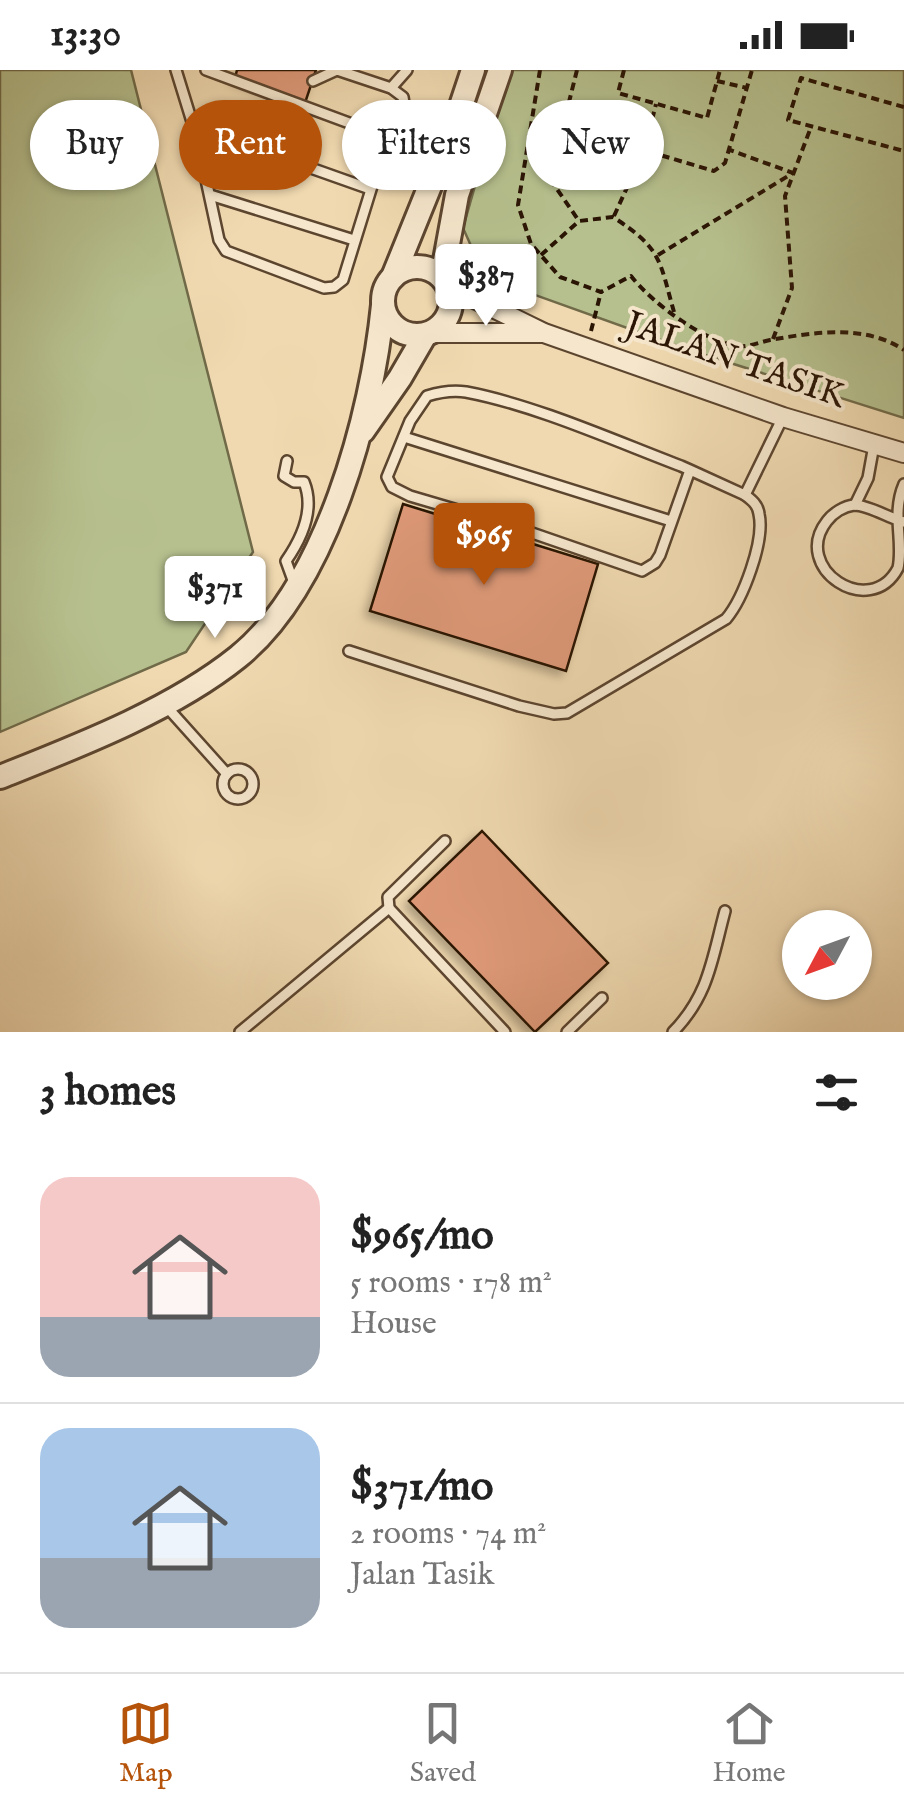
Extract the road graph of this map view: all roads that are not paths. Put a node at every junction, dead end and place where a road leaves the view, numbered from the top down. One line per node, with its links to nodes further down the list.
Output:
1 (206, 70): 11 (lane)
2 (407, 70): 7 (lane)
3 (472, 70): 10 (street)
4 (500, 70): 18 (street)
5 (179, 73): 8 (lane)
6 (313, 81): 7 (lane)
7 (391, 88): 9 (lane)
8 (186, 100)
9 (403, 100)
10 (463, 100)
11 (342, 120)
12 (209, 190): 15 (lane)
13 (370, 190): 16 (lane)
14 (428, 190): 17 (street)
15 (210, 194): 16 (lane); 16 (lane)
16 (354, 240)
17 (393, 277): 18 (street); 19 (street)
18 (445, 282): 20 (street, JALAN TASIK); 21 (street)
19 (383, 305): 21 (street); 23 (street)
20 (544, 333): 21 (street, JALAN TASIK); 22 (street, JALAN TASIK)
21 (428, 334): 23 (street)
22 (783, 417): 25 (street, JALAN TASIK); 30 (lane)
23 (361, 434): 34 (street)
24 (404, 437): 28 (lane); 32 (lane); 32 (lane)
25 (874, 445): 26 (street, JALAN TASIK); 31 (lane)
26 (904, 453)
27 (287, 461): 34 (lane)
28 (690, 470): 30 (lane); 32 (lane)
29 (904, 484): 33 (lane)
30 (745, 496): 35 (lane)
31 (856, 505): 33 (lane); 33 (lane)
32 (670, 521)
33 (901, 521)
34 (296, 588): 36 (street)
35 (349, 651)
36 (164, 704): 37 (lane); 38 (street)
37 (227, 774)
38 (0, 777)
39 (445, 842): 40 (lane)
40 (389, 908): 43 (lane); 44 (lane)
41 (725, 911): 46 (lane)
42 (602, 998): 45 (lane)
43 (240, 1032)
44 (505, 1032)
45 (567, 1032)
46 (673, 1032)

